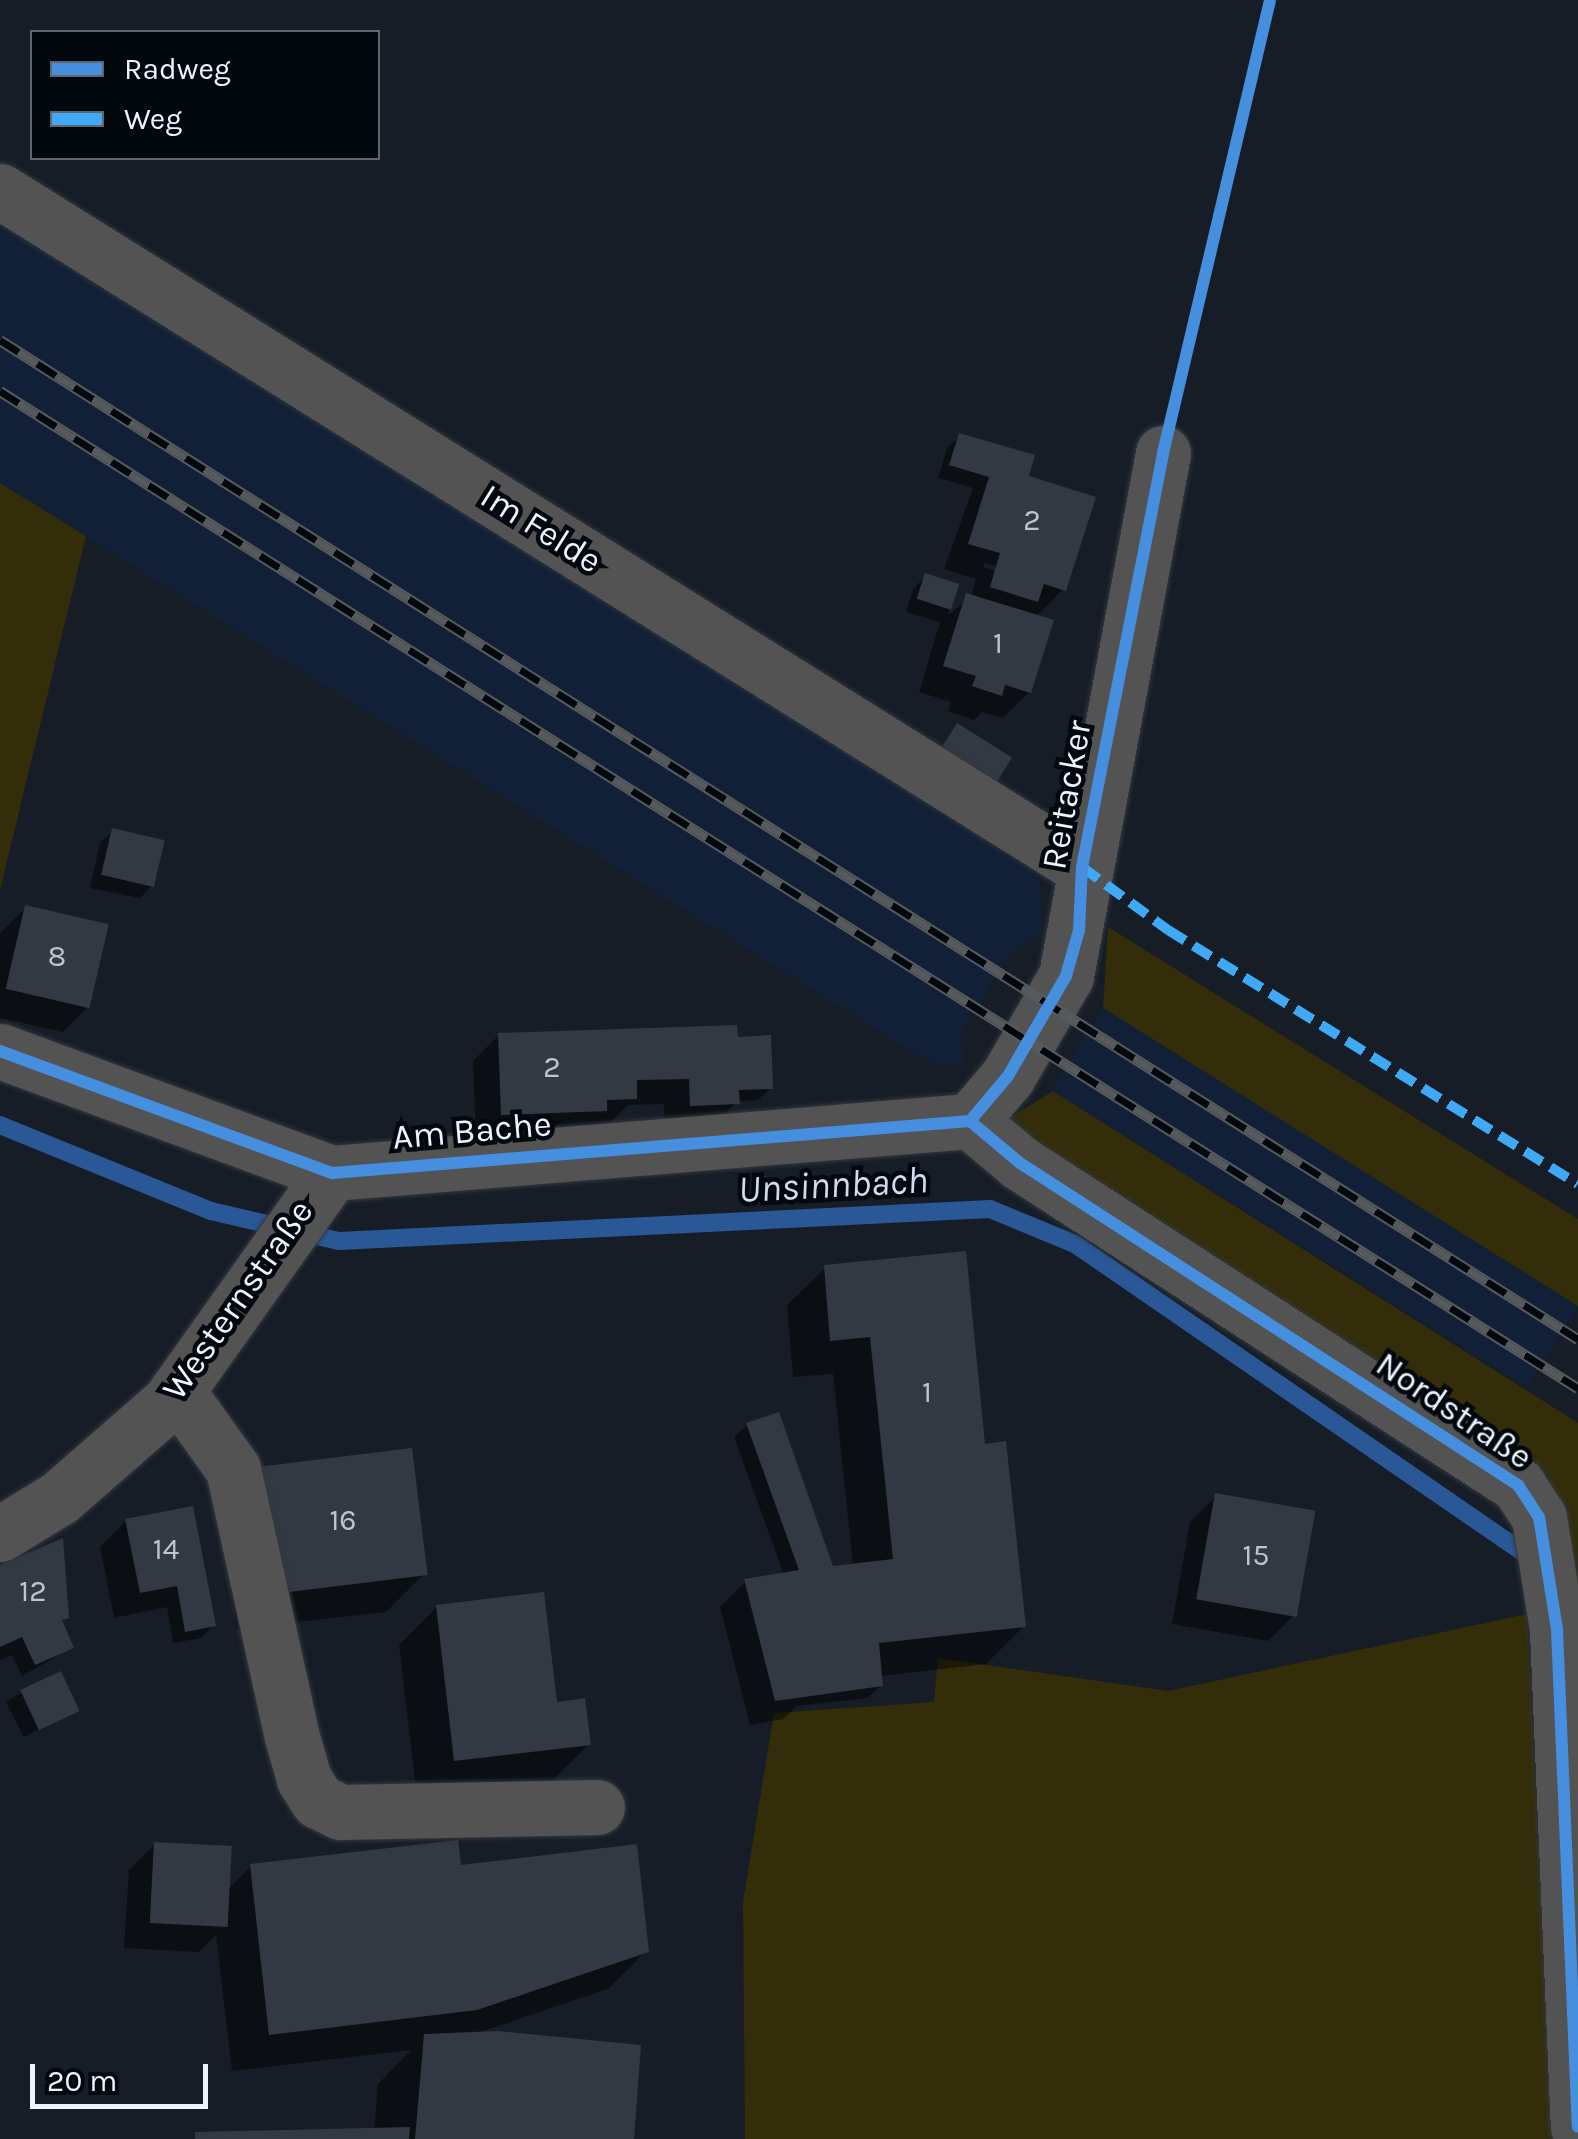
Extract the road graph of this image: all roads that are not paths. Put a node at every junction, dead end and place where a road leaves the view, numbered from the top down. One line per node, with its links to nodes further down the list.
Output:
1 (0, 191): 3 (street, Im Felde)
2 (1163, 453): 3 (street, Reitacker)
3 (1082, 867): 5 (street, Reitacker)
4 (0, 1051): 6 (street, Am Bache)
5 (970, 1121): 6 (street, Am Bache); 10 (street, Nordstraße)
6 (320, 1186): 7 (street, Westernstraße)
7 (176, 1391): 8 (street, Westernstraße); 9 (street)
8 (0, 1534)
9 (598, 1807)
10 (1578, 2127)

